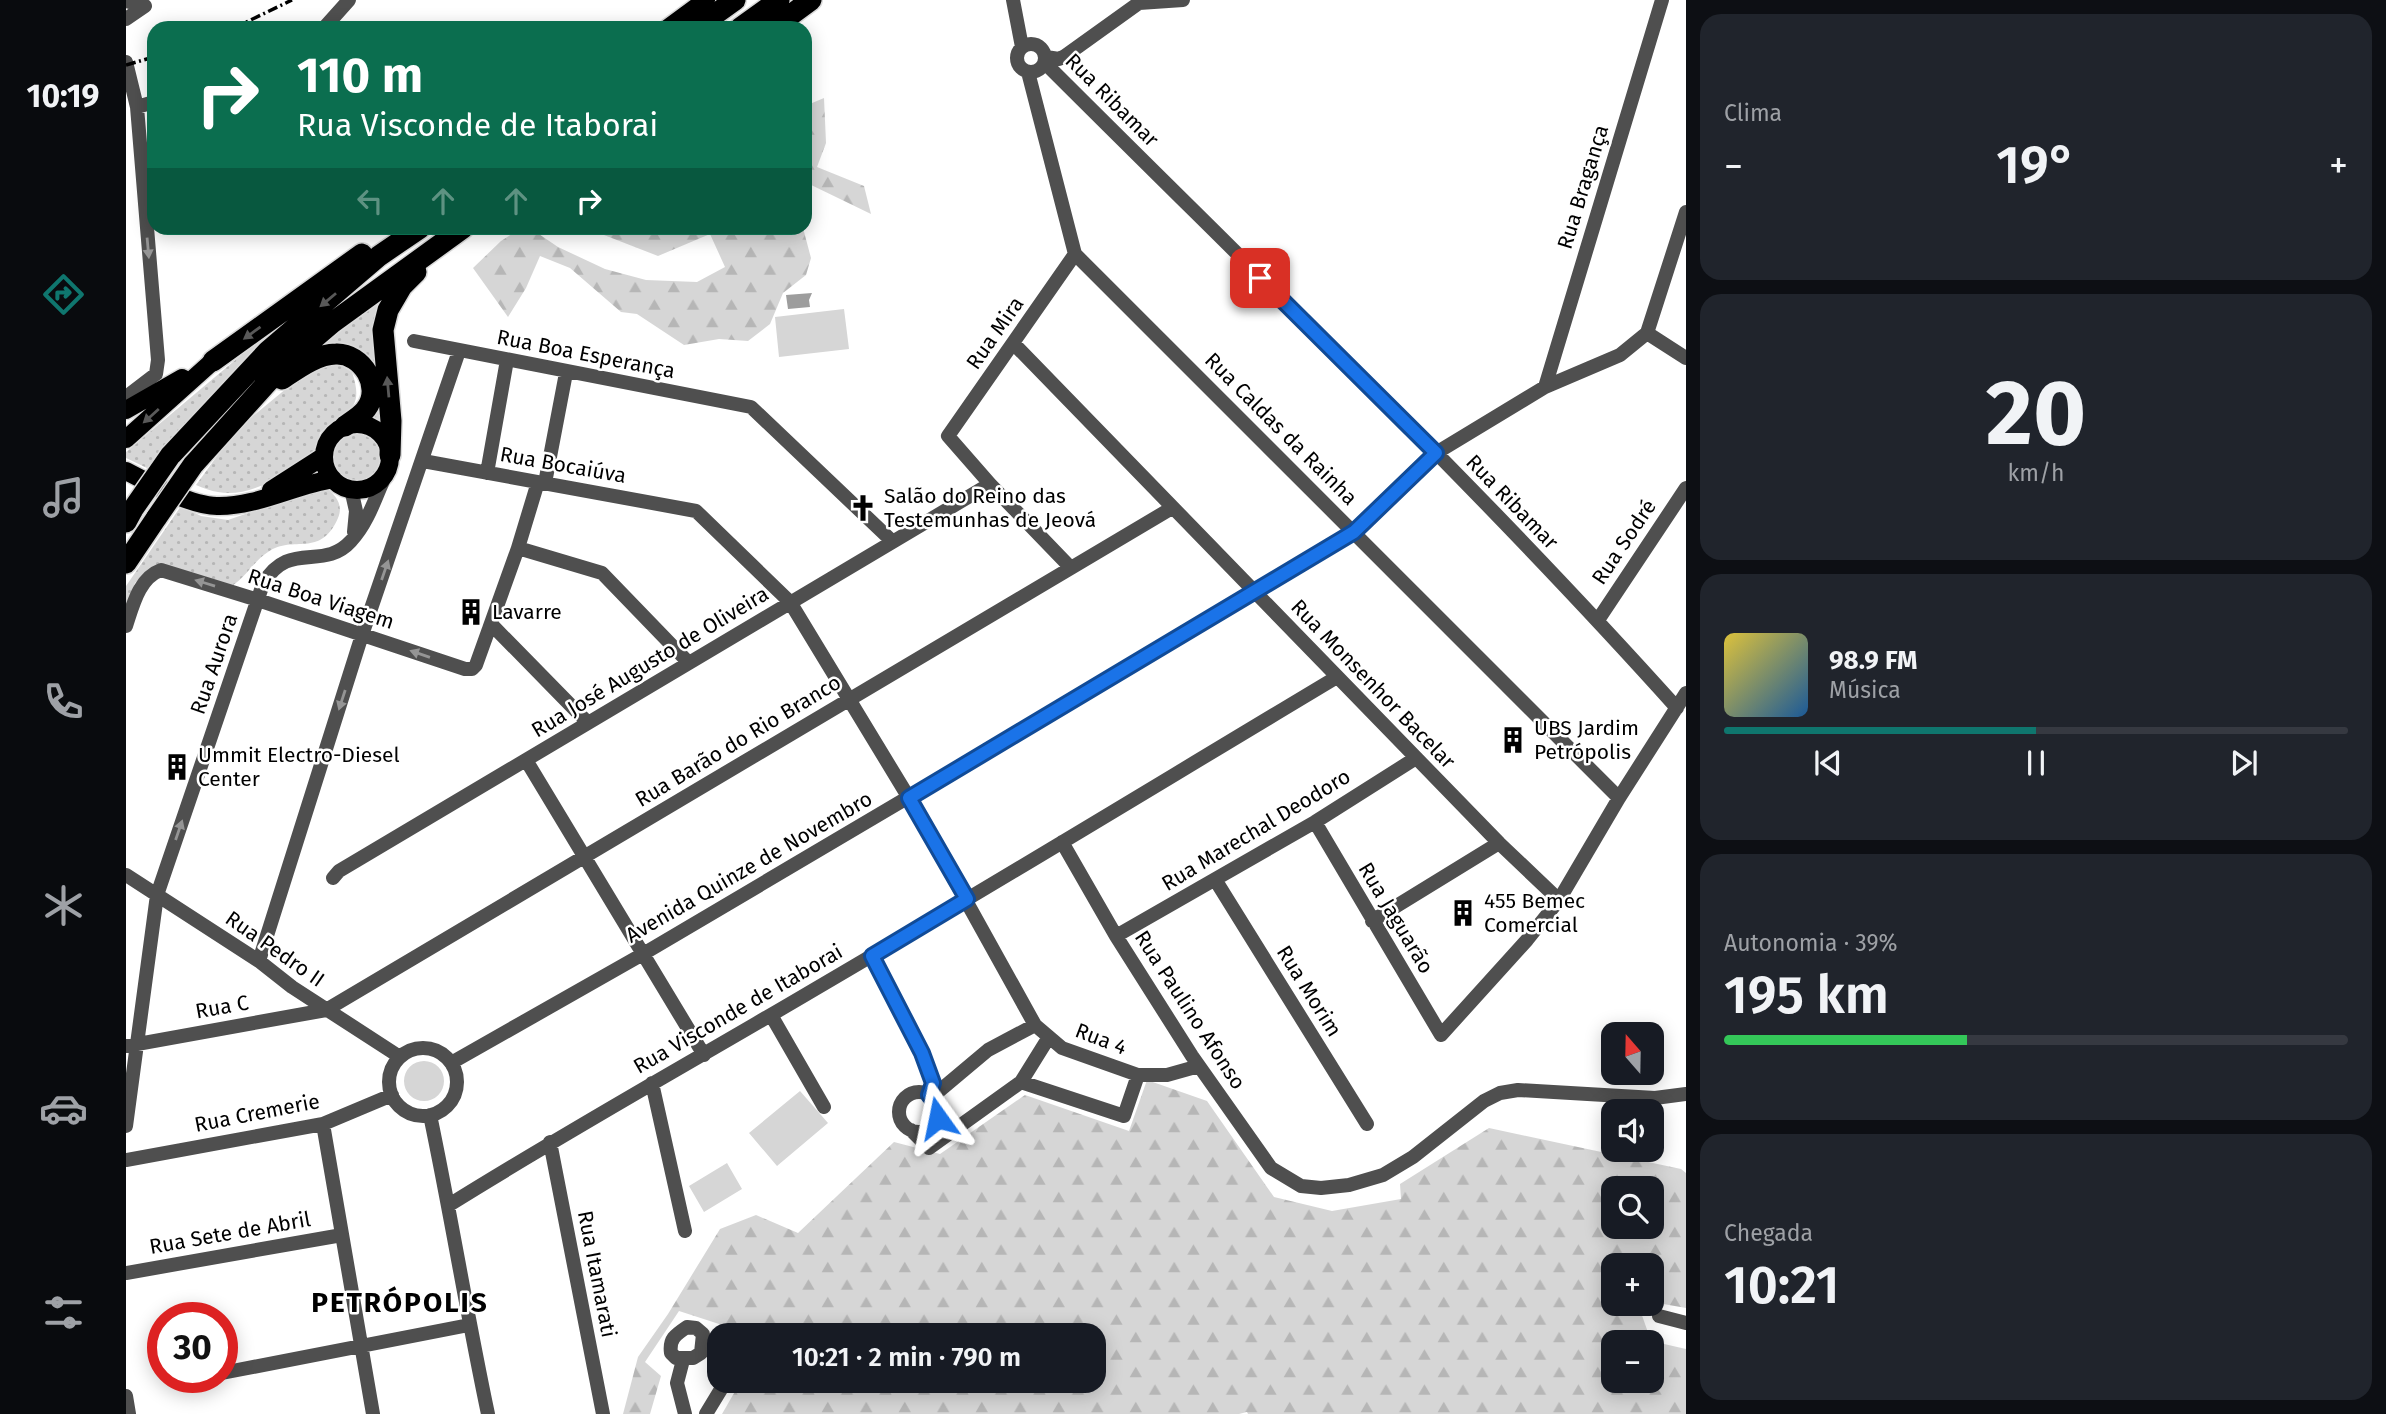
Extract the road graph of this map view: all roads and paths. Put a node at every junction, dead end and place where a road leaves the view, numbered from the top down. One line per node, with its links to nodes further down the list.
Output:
1 (349, 0): 12 (street)
2 (706, 0): 13 (main road)
3 (735, 0): 14 (highway)
4 (779, 0): 15 (highway)
5 (811, 0): 16 (highway)
6 (1013, 0): 17 (street)
7 (1183, 0): 10 (street)
8 (1662, 0): 39 (street, Rua Bragança)
9 (126, 1): 11 (street)
10 (1141, 1): 18 (street)
11 (126, 19)
12 (330, 21)
13 (678, 21)
14 (706, 21)
15 (750, 21)
16 (783, 21)
17 (1022, 47): 18 (street); 20 (street)
18 (1045, 60): 20 (street); 45 (street, Rua Ribamar)
19 (126, 62): 22 (street)
20 (1028, 72): 30 (street)
21 (147, 104): 22 (street)
22 (137, 107): 24 (street, one-way to 24)
23 (1686, 212): 31 (street)
24 (147, 227)
25 (148, 235): 40 (street, one-way to 40)
26 (397, 235): 37 (highway, one-way to 37)
27 (410, 235): 58 (highway, one-way to 58, bridge)
28 (453, 235): 41 (highway)
29 (456, 235): 48 (highway, one-way to 29)
30 (1075, 254): 33 (street, Rua Mira); 59 (street, Rua Caldas da Rainha)
31 (1647, 333): 35 (street); 39 (street, Avenida Quinze de Novembro)
32 (414, 341): 34 (street, Rua Boa Esperança)
33 (1014, 344): 53 (street, Rua Mira); 57 (street, Rua Monsenhor Bacelar)
34 (459, 351): 36 (street, Rua Boa Esperança); 47 (street)
35 (1686, 358)
36 (507, 360): 38 (street, Rua Boa Esperança); 49 (street)
37 (213, 361): 42 (main road); 44 (main road, one-way to 44)
38 (566, 373): 52 (street); 61 (street, Rua Boa Esperança)
39 (1545, 387): 45 (street, Avenida Quinze de Novembro)
40 (126, 397)
41 (246, 405): 43 (highway); 63 (highway, bridge)
42 (126, 410)
43 (345, 426): 46 (main road); 48 (main road)
44 (126, 439)
45 (1436, 453): 59 (street, Avenida Quinze de Novembro); 68 (street, Rua Ribamar)
46 (324, 456): 51 (main road); 56 (main road)
47 (423, 461): 49 (street, Rua Bocaiúva); 71 (street, one-way to 47)
48 (388, 464): 55 (main road); 60 (street)
49 (487, 473): 52 (street, Rua Bocaiúva)
50 (129, 474): 56 (main road)
51 (333, 479): 55 (main road); 56 (main road)
52 (541, 483): 62 (street); 67 (street, Rua Bocaiúva)
53 (990, 484): 61 (street, Rua José Augusto de Oliveira); 64 (street)
54 (1686, 488): 68 (street, Rua Sodré)
55 (351, 489): 60 (street)
56 (249, 501)
57 (1172, 508): 64 (street, Rua Barão do Rio Branco); 65 (street, Rua Monsenhor Bacelar)
58 (130, 515)
59 (1354, 532): 65 (street, Avenida Quinze de Novembro); 81 (street, Rua Caldas da Rainha)
60 (351, 541): 66 (street, Rua Aurora)
61 (893, 542): 67 (street, Rua José Augusto de Oliveira)
62 (518, 548): 69 (street); 72 (street)
63 (126, 563)
64 (1071, 568): 75 (street, Rua Barão do Rio Branco)
65 (1254, 593): 73 (street, Rua Monsenhor Bacelar); 80 (street, Avenida Quinze de Novembro)
66 (258, 600): 70 (street, Rua Boa Viagem, one-way to 70); 71 (street, Rua Boa Viagem); 89 (street, Rua Aurora, one-way to 66)
67 (790, 602): 72 (street, Rua José Augusto de Oliveira); 75 (street)
68 (1598, 620): 76 (street, Rua Ribamar)
69 (491, 624): 71 (street, Rua Boa Viagem, one-way to 71); 77 (street)
70 (126, 626)
71 (362, 635): 96 (street, one-way to 96)
72 (688, 662): 77 (street, Rua José Augusto de Oliveira)
73 (1337, 677): 78 (street, Rua Monsenhor Bacelar); 83 (street, Rua Visconde de Itaborai)
74 (1686, 693): 76 (street)
75 (848, 699): 80 (street); 85 (street, Rua Barão do Rio Branco)
76 (1677, 708): 81 (street)
77 (589, 723): 79 (street, Rua José Augusto de Oliveira)
78 (1416, 758): 82 (street, Rua Marechal Deodoro); 84 (street, Rua Monsenhor Bacelar)
79 (526, 760): 85 (street); 87 (street, Rua José Augusto de Oliveira)
80 (909, 798): 90 (street); 94 (street, Avenida Quinze de Novembro)
81 (1619, 798): 91 (street)
82 (1315, 822): 88 (street, Rua Marechal Deodoro); 92 (street, Rua Jaguarão)
83 (1062, 842): 90 (street, Rua Visconde de Itaborai); 93 (street, Rua Paulino Afonso)
84 (1499, 843): 91 (street, Rua Monsenhor Bacelar); 92 (street)
85 (584, 858): 94 (street); 97 (street, Rua Barão do Rio Branco)
86 (126, 876): 89 (street, Rua Pedro II)
87 (333, 878)
88 (1216, 881): 93 (street, Rua Marechal Deodoro); 115 (street, Rua Morim)
89 (157, 895): 96 (street, Rua Pedro II); 101 (street, Rua Aurora)
90 (967, 899): 95 (street, Rua Visconde de Itaborai); 99 (street)
91 (1559, 900): 92 (street, Rua Jaguarão)
92 (1372, 921)
93 (1116, 936): 105 (street, Rua Paulino Afonso)
94 (643, 954): 102 (street); 104 (street, Avenida Quinze de Novembro)
95 (872, 956): 98 (street, Rua Visconde de Itaborai); 111 (street)
96 (259, 961): 97 (street, Rua Pedro II)
97 (326, 1010): 101 (street, Rua C); 103 (street, Rua Pedro II)
98 (771, 1015): 102 (street, Rua Visconde de Itaborai); 112 (street)
99 (1035, 1026): 100 (street, Rua 4); 111 (street)
100 (1049, 1037): 106 (street, Rua 4); 107 (street)
101 (132, 1045): 116 (street, Rua Aurora)
102 (704, 1055): 108 (street, Rua Visconde de Itaborai)
103 (400, 1058): 104 (street); 110 (street)
104 (451, 1063): 113 (street)
105 (1199, 1066): 106 (street, Rua 4); 109 (street, Rua Paulino Afonso)
106 (1138, 1075): 107 (street)
107 (1021, 1082): 117 (street)
108 (652, 1083): 118 (street, Rua Visconde de Itaborai); 121 (street)
109 (1686, 1094)
110 (392, 1095): 113 (street); 114 (street, Rua Cremerie)
111 (930, 1096): 117 (street); 117 (street)
112 (824, 1107)
113 (430, 1115): 120 (street)
114 (323, 1124): 119 (street, Rua Cremerie); 122 (street)
115 (1367, 1124)
116 (126, 1126)
117 (911, 1130)
118 (550, 1142): 120 (street, Rua Visconde de Itaborai); 137 (street, Rua Itamarati)
119 (126, 1160)
120 (449, 1205): 126 (street)
121 (685, 1231)
122 (342, 1234): 123 (street, Rua Sete de Abril); 129 (street)
123 (126, 1273)
124 (1659, 1316): 125 (street)
125 (1686, 1323)
126 (469, 1325): 129 (street); 136 (street)
127 (703, 1334): 128 (street); 130 (street); 130 (street)
128 (707, 1335)
129 (361, 1345): 131 (street); 135 (street)
130 (683, 1360): 138 (street)
131 (238, 1370)
132 (719, 1393): 139 (street)
133 (126, 1396): 134 (street)
134 (129, 1414)
135 (373, 1414)
136 (488, 1414)
137 (603, 1414)
138 (685, 1414)
139 (706, 1414)

